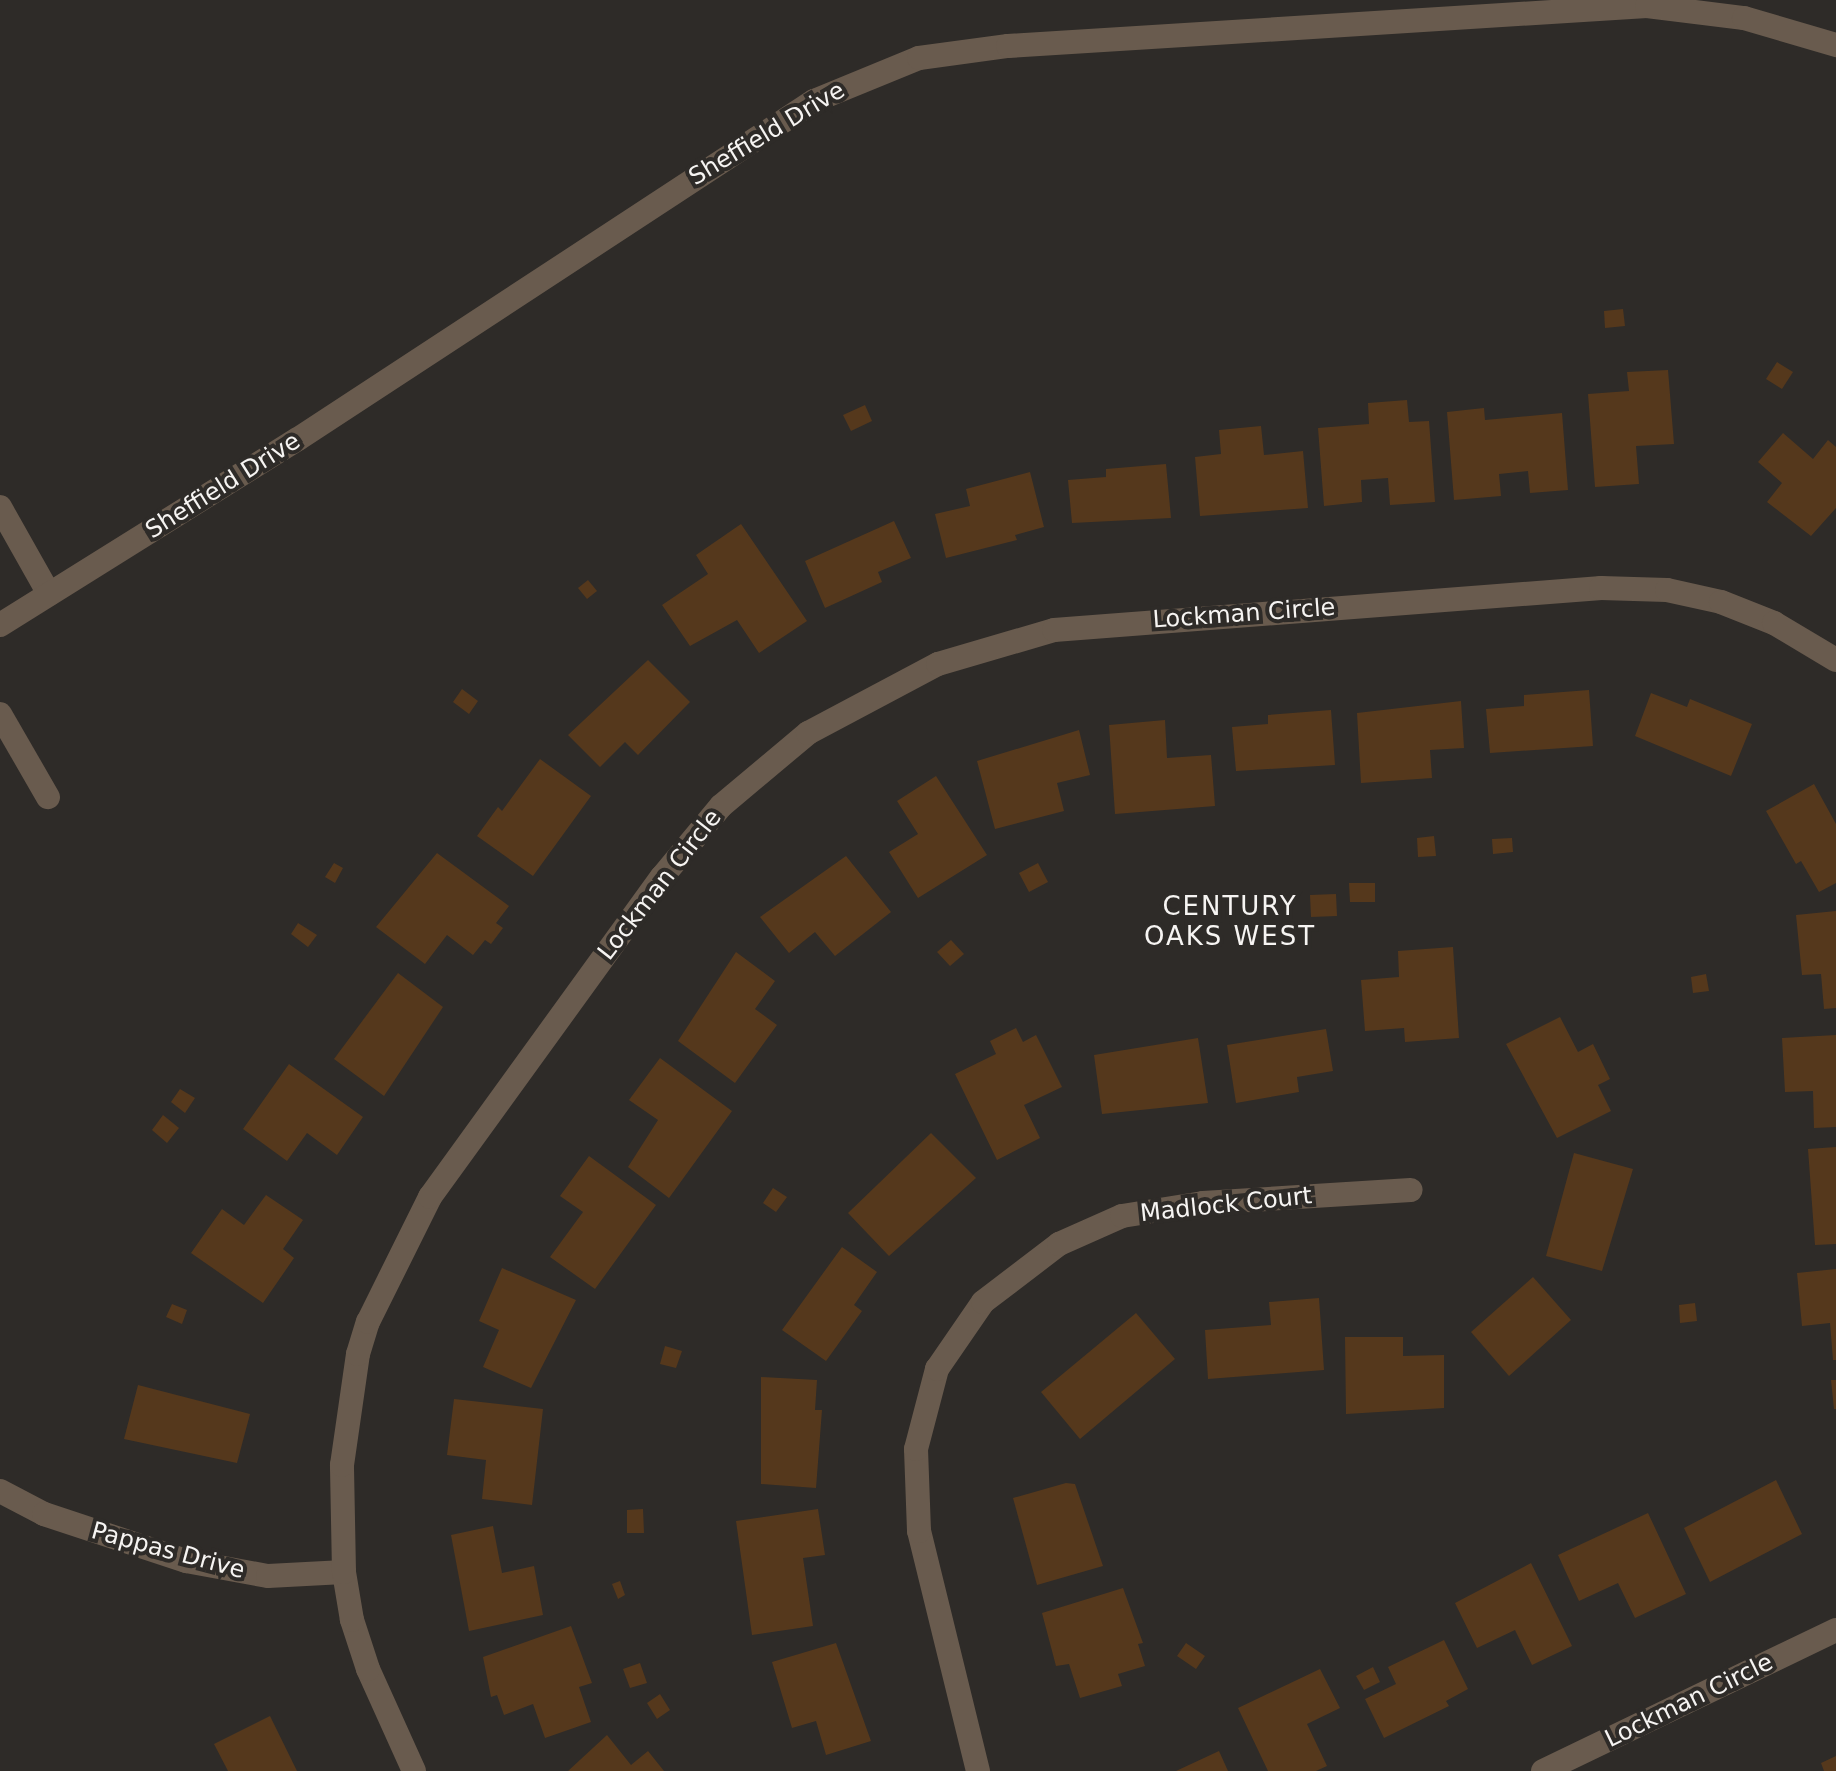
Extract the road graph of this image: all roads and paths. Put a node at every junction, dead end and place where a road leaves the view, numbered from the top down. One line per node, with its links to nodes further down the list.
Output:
1 (1647, 3): 2 (street, Sheffield Drive); 4 (street, Sheffield Drive)
2 (1836, 45)
3 (0, 507): 4 (street)
4 (49, 594): 5 (street, Sheffield Drive)
5 (0, 625)
6 (1834, 655): 11 (street, Lockman Circle)
7 (0, 714): 8 (street)
8 (48, 797)
9 (1411, 1190): 14 (street, Madlock Court)
10 (0, 1491): 11 (street, Pappas Drive)
11 (344, 1572): 13 (street, Lockman Circle)
12 (1836, 1630): 15 (street, Lockman Circle)
13 (414, 1771)
14 (978, 1771)
15 (1543, 1771)

